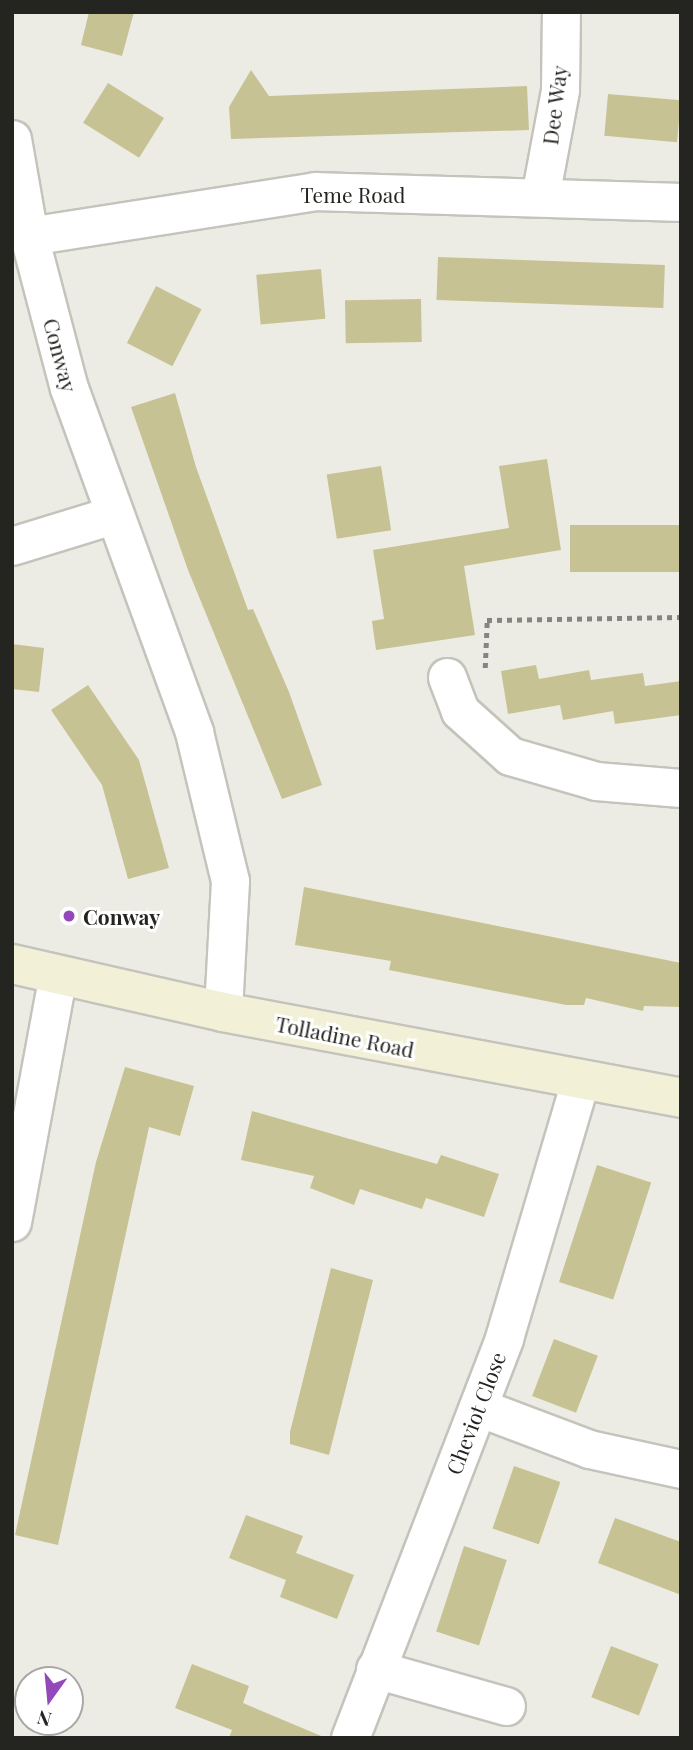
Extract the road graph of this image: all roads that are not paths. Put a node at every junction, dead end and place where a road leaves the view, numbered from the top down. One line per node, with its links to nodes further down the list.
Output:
1 (561, 12): 3 (street, Dee Way)
2 (12, 139): 5 (street, Conway)
3 (540, 197): 4 (street, Teme Road); 5 (street, Teme Road)
4 (681, 202)
5 (29, 236): 6 (street, Conway)
6 (113, 515): 7 (street); 12 (street, Conway)
7 (12, 546)
8 (447, 677): 9 (street)
9 (681, 788)
10 (12, 964): 11 (main road, Tolladine Road)
11 (58, 975): 12 (main road, Tolladine Road); 15 (street)
12 (223, 1013): 13 (main road, Tolladine Road)
13 (580, 1082): 14 (main road, Tolladine Road); 16 (street, Cheviot Close)
14 (681, 1098)
15 (12, 1222)
16 (478, 1408): 17 (street); 18 (street, Cheviot Close)
17 (681, 1469)
18 (375, 1669): 19 (street); 20 (street, Cheviot Close)
19 (506, 1706)
20 (350, 1738)

